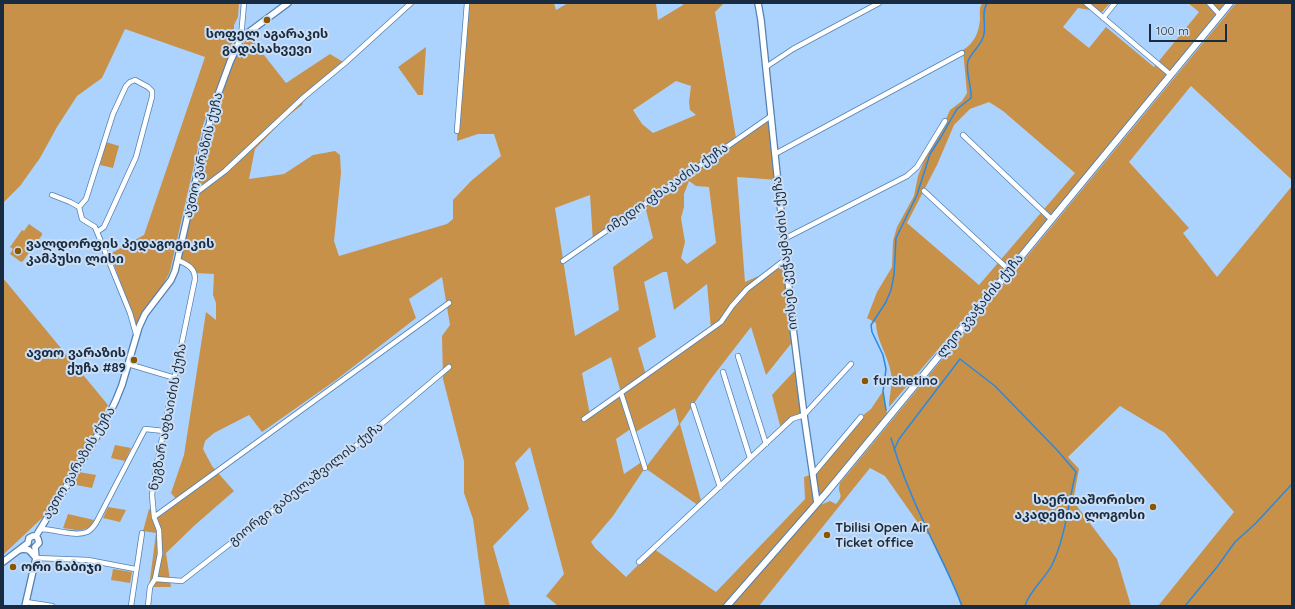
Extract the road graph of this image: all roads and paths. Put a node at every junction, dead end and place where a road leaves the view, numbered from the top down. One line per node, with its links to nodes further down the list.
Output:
1 (244, 3): 13 (street)
2 (288, 3): 13 (street, ავთო ვარაზის ქუჩა)
3 (411, 3): 24 (street)
4 (467, 3): 19 (street)
5 (758, 3): 15 (street, იოსებ კეჭაყმაძის ქუჩა)
6 (879, 3): 15 (street)
7 (1086, 3): 12 (street)
8 (1115, 3): 12 (street)
9 (1209, 3): 11 (street)
10 (1230, 3): 11 (main road, ლეო კვაჭაძის ქუჩა)
11 (1220, 15): 16 (main road, ლეო კვაჭაძის ქუჩა)
12 (1103, 18): 16 (street)
13 (241, 38): 24 (street, ავთო ვარაზის ქუჩა)
14 (962, 53): 21 (street)
15 (766, 67): 17 (street, იოსებ კეჭაყმაძის ქუჩა)
16 (1171, 75): 26 (main road, ლეო კვაჭაძის ქუჩა)
17 (770, 116): 21 (street, იოსებ კეჭაყმაძის ქუჩა); 31 (street, იმედო ფხაკაძის ქუჩა)
18 (945, 121): 28 (street)
19 (457, 131)
20 (963, 135): 26 (street)
21 (775, 154): 28 (street, იოსებ კეჭაყმაძის ქუჩა)
22 (924, 191): 32 (street)
23 (52, 195): 25 (street)
24 (192, 196): 30 (street, ავთო ვარაზის ქუჩა)
25 (79, 207): 27 (street); 27 (street)
26 (1052, 219): 32 (main road, ლეო კვაჭაძის ქუჩა)
27 (97, 232): 34 (street)
28 (784, 239): 29 (street, იოსებ კეჭაყმაძის ქუჩა)
29 (786, 259): 41 (street); 43 (street, იოსებ კეჭაყმაძის ქუჩა)
30 (178, 260): 34 (street, ავთო ვარაზის ქუჩა); 40 (street, ნუგზარ აფხაიძის ქუჩა)
31 (562, 261)
32 (1010, 271): 52 (main road, ლეო კვაჭაძის ქუჩა)
33 (449, 303): 53 (street)
34 (136, 334): 36 (street, ავთო ვარაზის ქუჩა)
35 (738, 356): 47 (street)
36 (128, 364): 40 (street); 54 (street, ავთო ვარაზის ქუჩა)
37 (851, 364): 43 (street)
38 (449, 367): 64 (street, გიორგი გაბელაშვილის ქუჩა)
39 (722, 372): 48 (street)
40 (175, 378): 46 (street, ნუგზარ აფხაიძის ქუჩა)
41 (621, 393): 45 (street); 49 (street)
42 (693, 405): 51 (street)
43 (804, 416): 47 (street); 50 (street, იოსებ კეჭაყმაძის ქუჩა)
44 (861, 417): 50 (street)
45 (584, 419)
46 (164, 431): 53 (street, ნუგზარ აფხაიძის ქუჩა); 54 (street)
47 (766, 444): 48 (street)
48 (750, 458): 51 (street)
49 (645, 468)
50 (813, 474): 52 (street, იოსებ კეჭაყმაძის ქუჩა)
51 (720, 487): 62 (street)
52 (817, 503): 69 (main road, ლეო კვაჭაძის ქუჩა)
53 (154, 517): 64 (street, ნუგზარ აფხაიძის ქუჩა)
54 (40, 529): 56 (street, ავთო ვარაზის ქუჩა)
55 (142, 533): 63 (street)
56 (36, 536): 57 (street); 58 (street)
57 (28, 543): 58 (street); 59 (street)
58 (35, 547): 60 (street)
59 (16, 551): 60 (street); 61 (street)
60 (36, 558): 63 (street); 65 (street)
61 (3, 562)
62 (639, 562)
63 (135, 569): 67 (street)
64 (155, 579): 68 (street, ნუგზარ აფხაიძის ქუჩა)
65 (26, 604): 66 (street)
66 (52, 606)
67 (131, 606)
68 (148, 606)
69 (727, 606)

